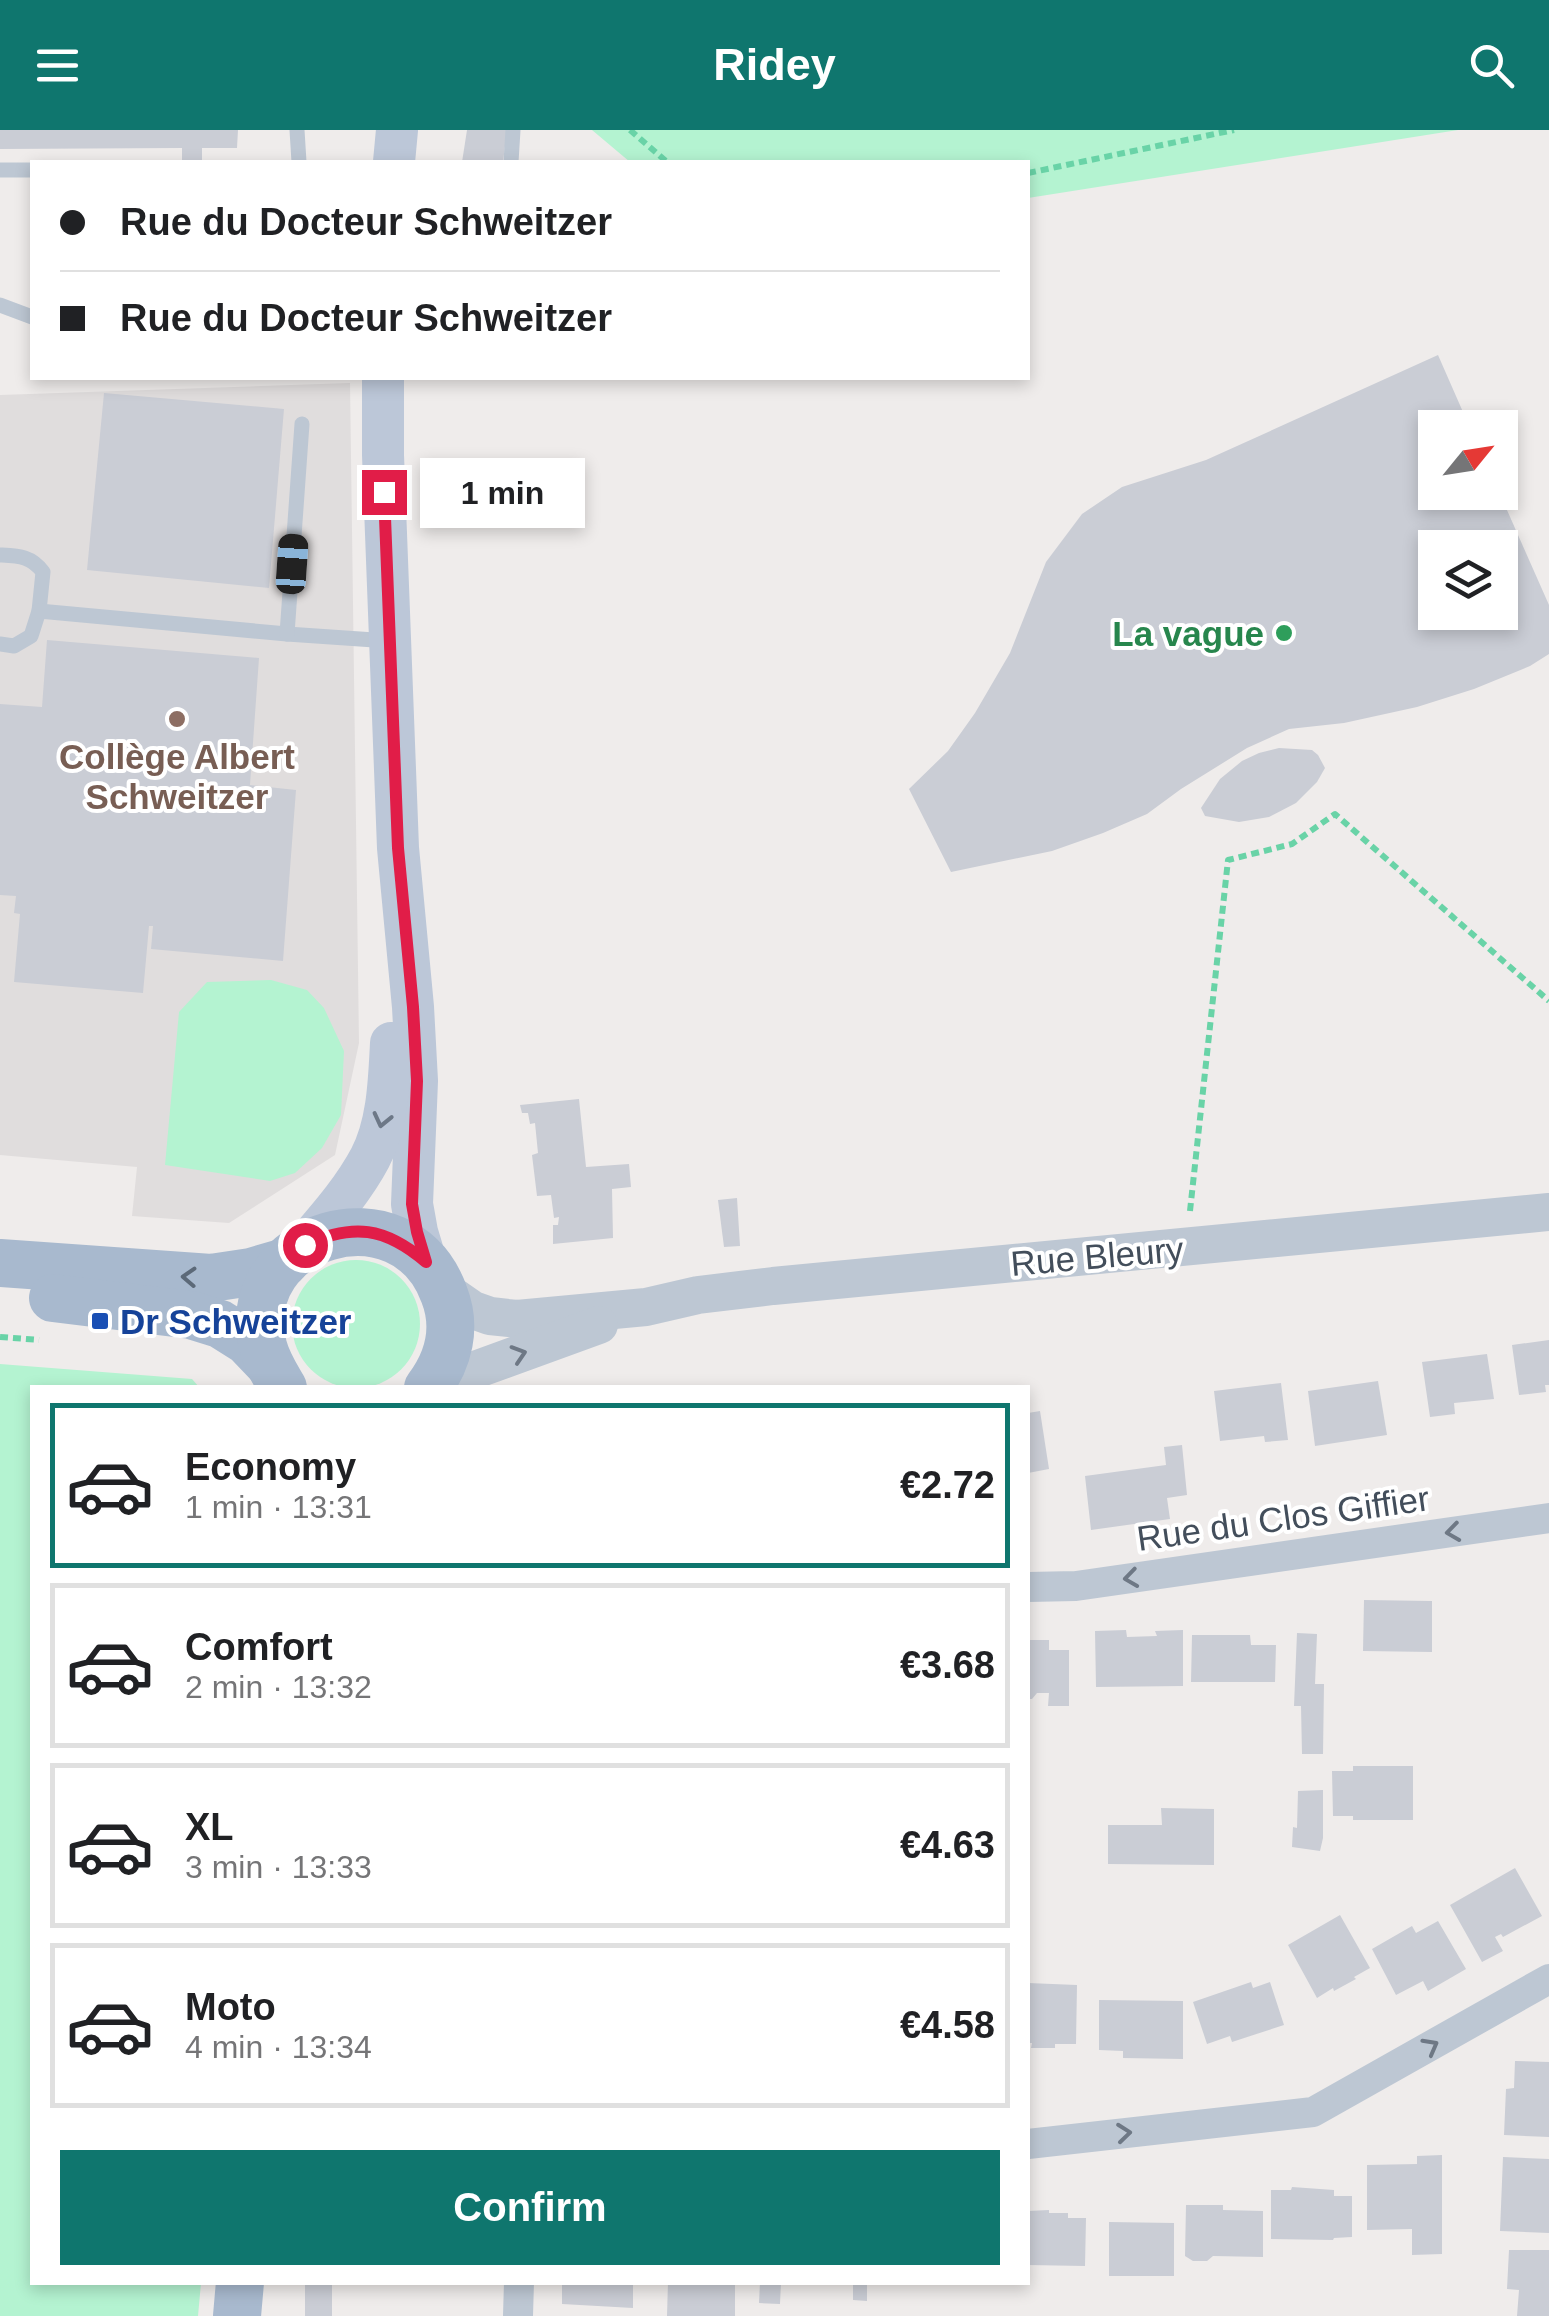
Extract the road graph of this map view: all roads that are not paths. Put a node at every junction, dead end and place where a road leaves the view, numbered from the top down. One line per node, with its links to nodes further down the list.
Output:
1 (297, 130): 4 (lane)
2 (397, 130): 5 (main road)
3 (514, 130): 6 (lane)
4 (299, 160)
5 (394, 160)
6 (511, 160)
7 (0, 170): 8 (lane)
8 (30, 170)
9 (0, 304): 10 (lane)
10 (30, 316)
11 (383, 380): 16 (main road)
12 (302, 424): 15 (lane)
13 (0, 556): 14 (lane)
14 (39, 611): 15 (lane); 17 (lane)
15 (287, 634): 16 (lane)
16 (390, 641): 18 (main road)
17 (0, 644)
18 (398, 848): 20 (main road, one-way to 20); 22 (main road)
19 (1549, 1212): 24 (street, Rue Bleury)
20 (295, 1254): 21 (main road, one-way to 21); 22 (main road); 25 (main road)
21 (0, 1263)
22 (433, 1272): 24 (street, Rue Bleury); 26 (main road)
23 (0, 1289): 25 (main road)
24 (646, 1307): 27 (street, Rue Bleury, one-way to 24)
25 (276, 1376)
26 (430, 1385)
27 (433, 1385)
28 (1549, 1518): 29 (street, Rue du Clos Giffier, one-way to 29)
29 (1030, 1587)
30 (1549, 1979): 31 (street, one-way to 30)
31 (1030, 2144)
32 (240, 2285): 34 (main road)
33 (519, 2285): 35 (street)
34 (237, 2316)
35 (518, 2316)

